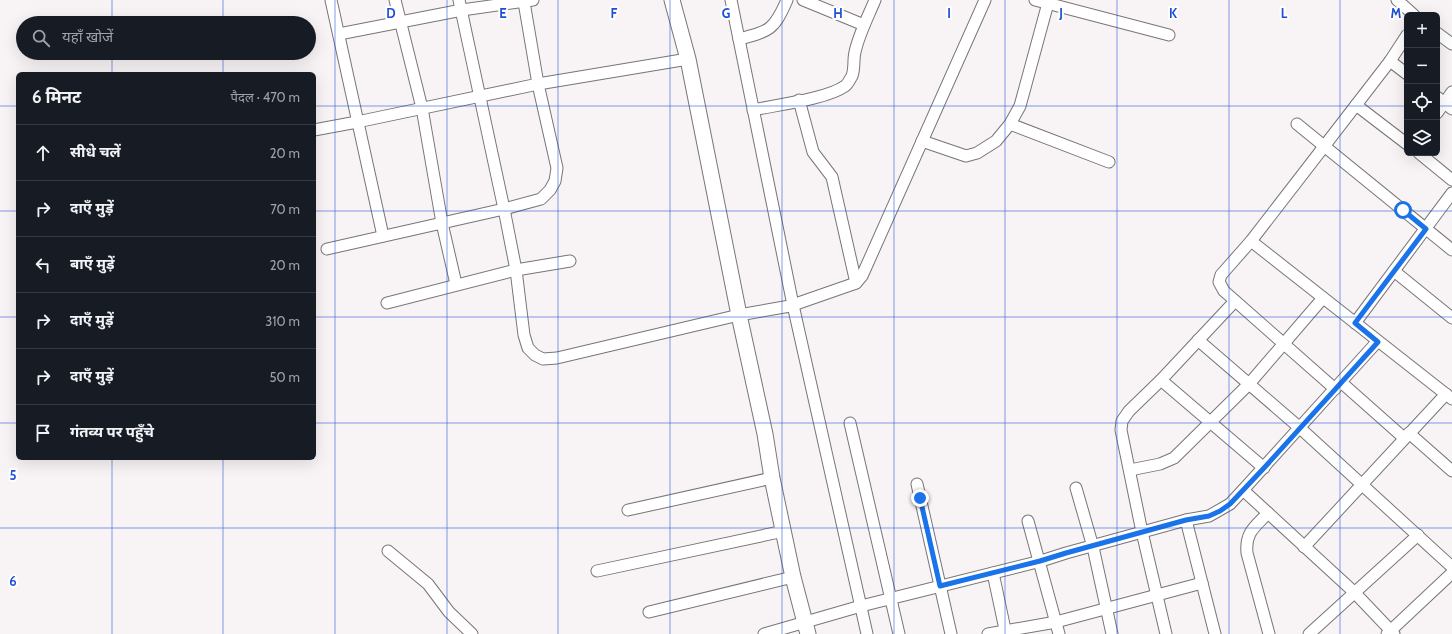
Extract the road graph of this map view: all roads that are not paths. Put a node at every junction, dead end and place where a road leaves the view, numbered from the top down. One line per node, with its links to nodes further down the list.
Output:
1 (332, 0): 17 (street)
2 (395, 0): 15 (street)
3 (672, 0): 23 (street)
4 (731, 0): 20 (street)
5 (787, 0): 20 (street)
6 (803, 0): 16 (street)
7 (875, 0): 16 (street)
8 (985, 0): 38 (street)
9 (1035, 0): 12 (street)
10 (1397, 0): 14 (street)
11 (529, 1): 13 (street); 26 (street)
12 (1055, 3): 18 (street); 35 (street)
13 (460, 5): 15 (street); 28 (street)
14 (1411, 12)
15 (400, 23): 17 (street); 32 (street)
16 (864, 25): 29 (street)
17 (339, 34): 34 (street)
18 (1169, 35)
19 (1440, 35): 22 (street)
20 (739, 39): 33 (street)
21 (1404, 40): 24 (street)
22 (1452, 44)
23 (688, 59): 26 (street); 61 (street)
24 (1390, 61): 25 (street); 31 (street)
25 (1404, 72)
26 (538, 84): 28 (street); 45 (street)
27 (1452, 92): 30 (street)
28 (480, 96): 32 (street); 45 (street)
29 (799, 100): 33 (street); 55 (street)
30 (1444, 103)
31 (1356, 105): 39 (street); 40 (street)
32 (422, 108): 34 (street); 46 (street)
33 (753, 110): 60 (street)
34 (357, 122): 37 (street); 48 (street)
35 (1010, 124): 38 (street); 42 (street)
36 (1297, 124): 40 (street)
37 (316, 130)
38 (922, 141): 55 (street)
39 (1404, 142)
40 (1324, 146): 47 (street); 49 (street)
41 (1423, 156): 43 (street)
42 (1109, 162)
43 (1452, 180)
44 (1452, 193): 47 (street)
45 (504, 210): 46 (street); 53 (street)
46 (442, 223): 48 (street); 56 (street)
47 (1426, 229): 51 (street); 54 (street)
48 (383, 236): 50 (street)
49 (1251, 241): 57 (street); 58 (street)
50 (327, 249)
51 (1452, 250)
52 (570, 261): 53 (street)
53 (516, 270): 56 (street); 61 (street)
54 (1394, 271): 62 (street); 63 (street)
55 (856, 283): 60 (street)
56 (456, 284): 59 (street)
57 (1323, 298): 63 (street); 66 (street)
58 (1235, 301): 64 (street); 66 (street)
59 (387, 303)
60 (792, 305): 61 (street); 104 (street)
61 (739, 315): 78 (street)
62 (1452, 318)
63 (1355, 323): 65 (street)
64 (1198, 340): 67 (street); 68 (street)
65 (1378, 342): 69 (street); 70 (street)
66 (1284, 343): 68 (street); 69 (street)
67 (1161, 380): 72 (street); 76 (street)
68 (1249, 384): 72 (street); 73 (street)
69 (1338, 386): 73 (street); 74 (street)
70 (1449, 396): 74 (street)
71 (850, 423): 103 (street)
72 (1211, 423): 75 (street); 76 (street)
73 (1300, 428): 75 (street); 80 (street)
74 (1407, 436): 77 (street); 80 (street)
75 (1264, 468): 82 (street)
76 (1130, 470): 88 (street)
77 (1452, 471)
78 (772, 478): 83 (street); 87 (street)
79 (917, 484): 100 (street)
80 (1361, 485): 89 (street); 91 (street)
81 (1076, 488): 90 (street)
82 (1243, 490): 84 (street); 86 (street)
83 (628, 510)
84 (1268, 513): 91 (street); 121 (street)
85 (1028, 520): 93 (street)
86 (1186, 520): 88 (street); 99 (street)
87 (784, 531): 95 (street); 98 (street)
88 (1142, 532): 90 (street); 102 (street)
89 (1418, 535): 94 (street); 101 (street)
90 (1093, 546): 93 (street); 105 (street)
91 (1304, 547): 101 (street)
92 (388, 551): 111 (street)
93 (1040, 561): 96 (street); 107 (street)
94 (1452, 567)
95 (597, 571)
96 (993, 573): 100 (street); 109 (street)
97 (1452, 573): 110 (street)
98 (793, 577): 106 (street); 108 (street)
99 (1202, 583): 102 (street); 120 (street)
100 (940, 586): 103 (street); 115 (street)
101 (1354, 592): 110 (street); 122 (street)
102 (1157, 595): 105 (street); 119 (street)
103 (892, 599): 104 (street); 114 (street)
104 (858, 607): 108 (street); 113 (street)
105 (1107, 610): 107 (street); 118 (street)
106 (649, 612)
107 (1056, 622): 109 (street); 117 (street)
108 (807, 628): 112 (street)
109 (1006, 632): 116 (street)
110 (1390, 633)
111 (472, 634)
112 (764, 634)
113 (867, 634)
114 (900, 634)
115 (951, 634)
116 (988, 634)
117 (1059, 634)
118 (1112, 634)
119 (1166, 634)
120 (1215, 634)
121 (1269, 634)
122 (1309, 634)

